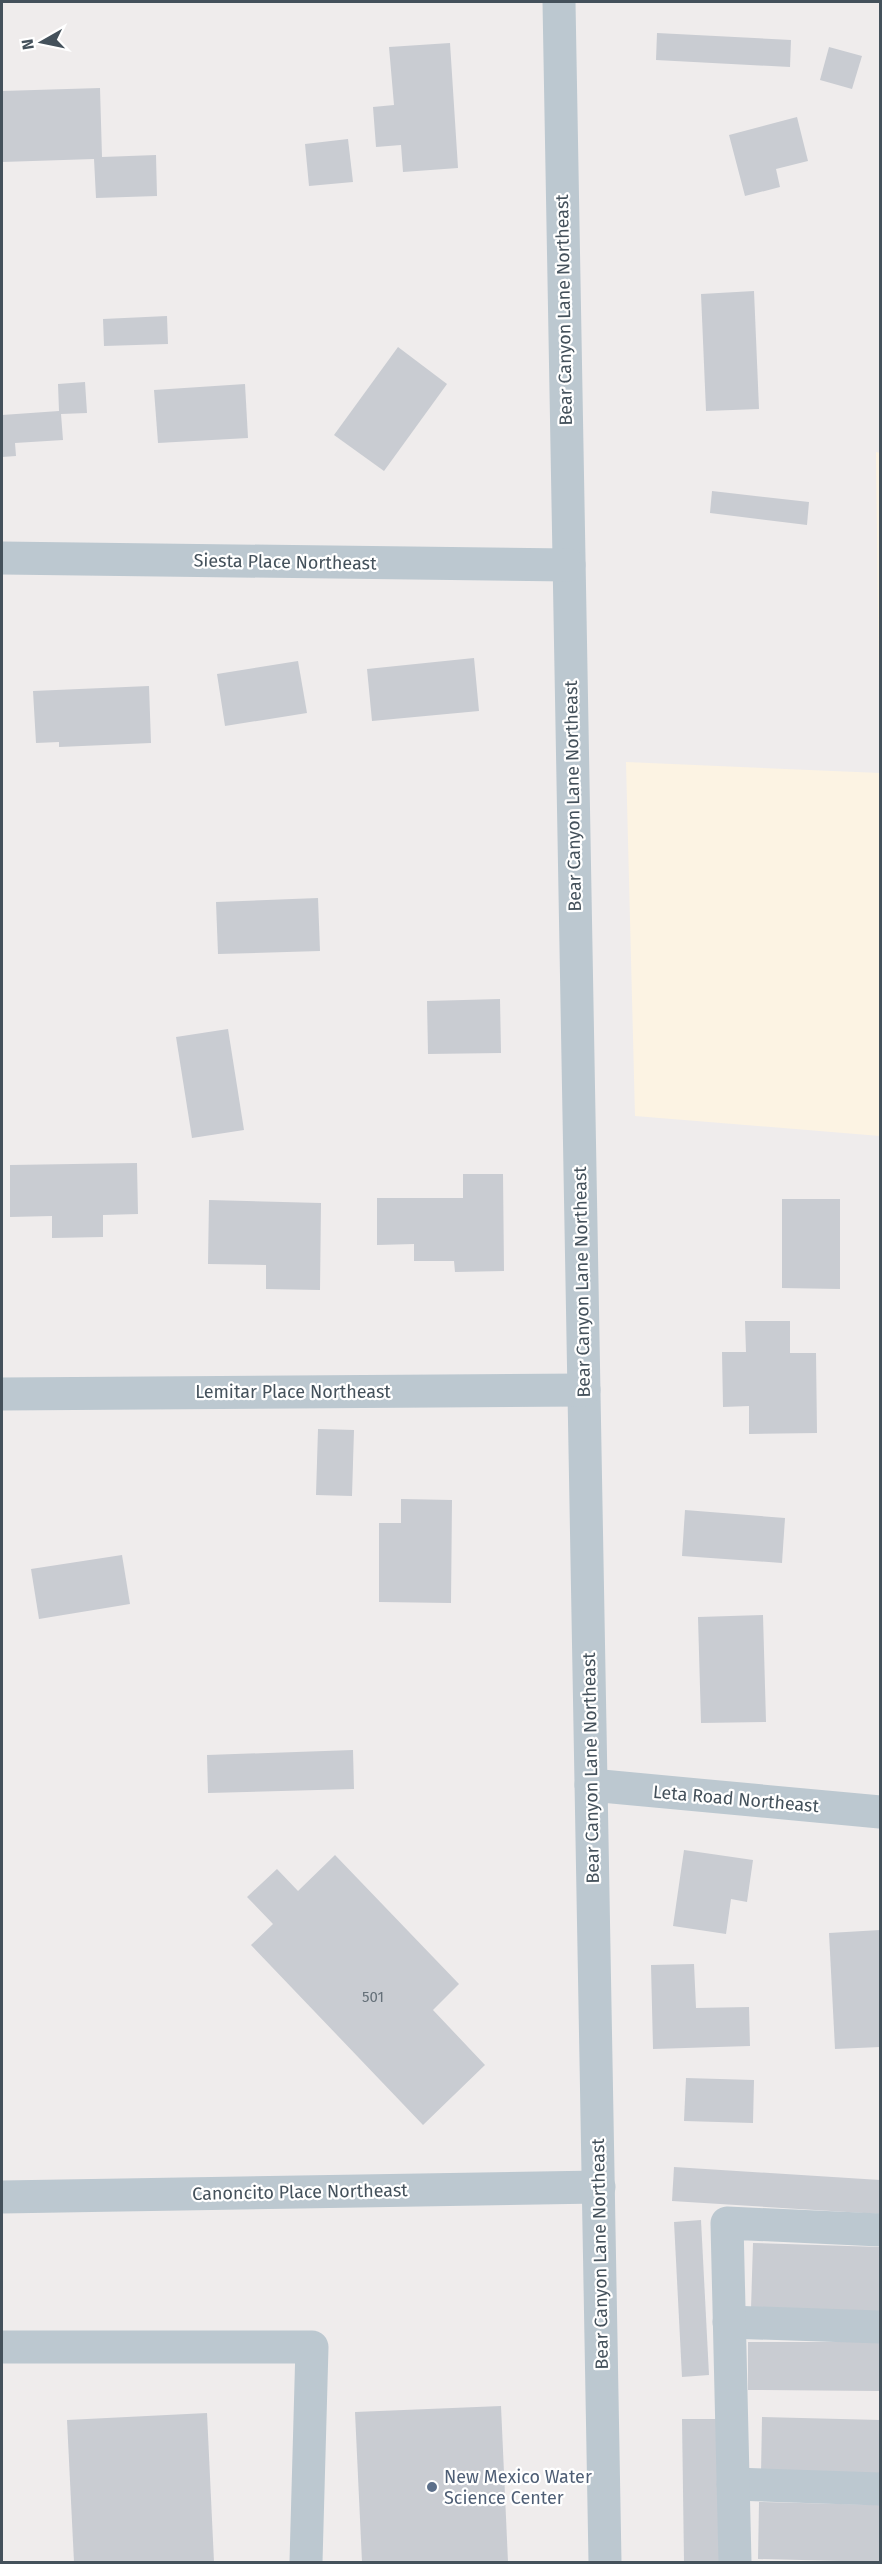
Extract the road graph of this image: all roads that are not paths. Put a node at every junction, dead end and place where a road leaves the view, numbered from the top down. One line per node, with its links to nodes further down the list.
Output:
1 (559, 2): 3 (street, Bear Canyon Lane Northeast)
2 (2, 558): 3 (street, Siesta Place Northeast)
3 (569, 565): 4 (street, Bear Canyon Lane Northeast)
4 (584, 1390): 5 (street, Lemitar Place Northeast); 6 (street, Bear Canyon Lane Northeast)
5 (2, 1394)
6 (591, 1785): 7 (street, Leta Road Northeast); 8 (street, Bear Canyon Lane Northeast)
7 (880, 1812)
8 (598, 2187): 9 (street, Canoncito Place Northeast); 17 (street, Bear Canyon Lane Northeast)
9 (2, 2196)
10 (880, 2230): 11 (street)
11 (729, 2322): 12 (street); 14 (street)
12 (880, 2327)
13 (2, 2347): 16 (street)
14 (733, 2484): 15 (street); 18 (street)
15 (880, 2489)
16 (306, 2562)
17 (605, 2562)
18 (735, 2562)

